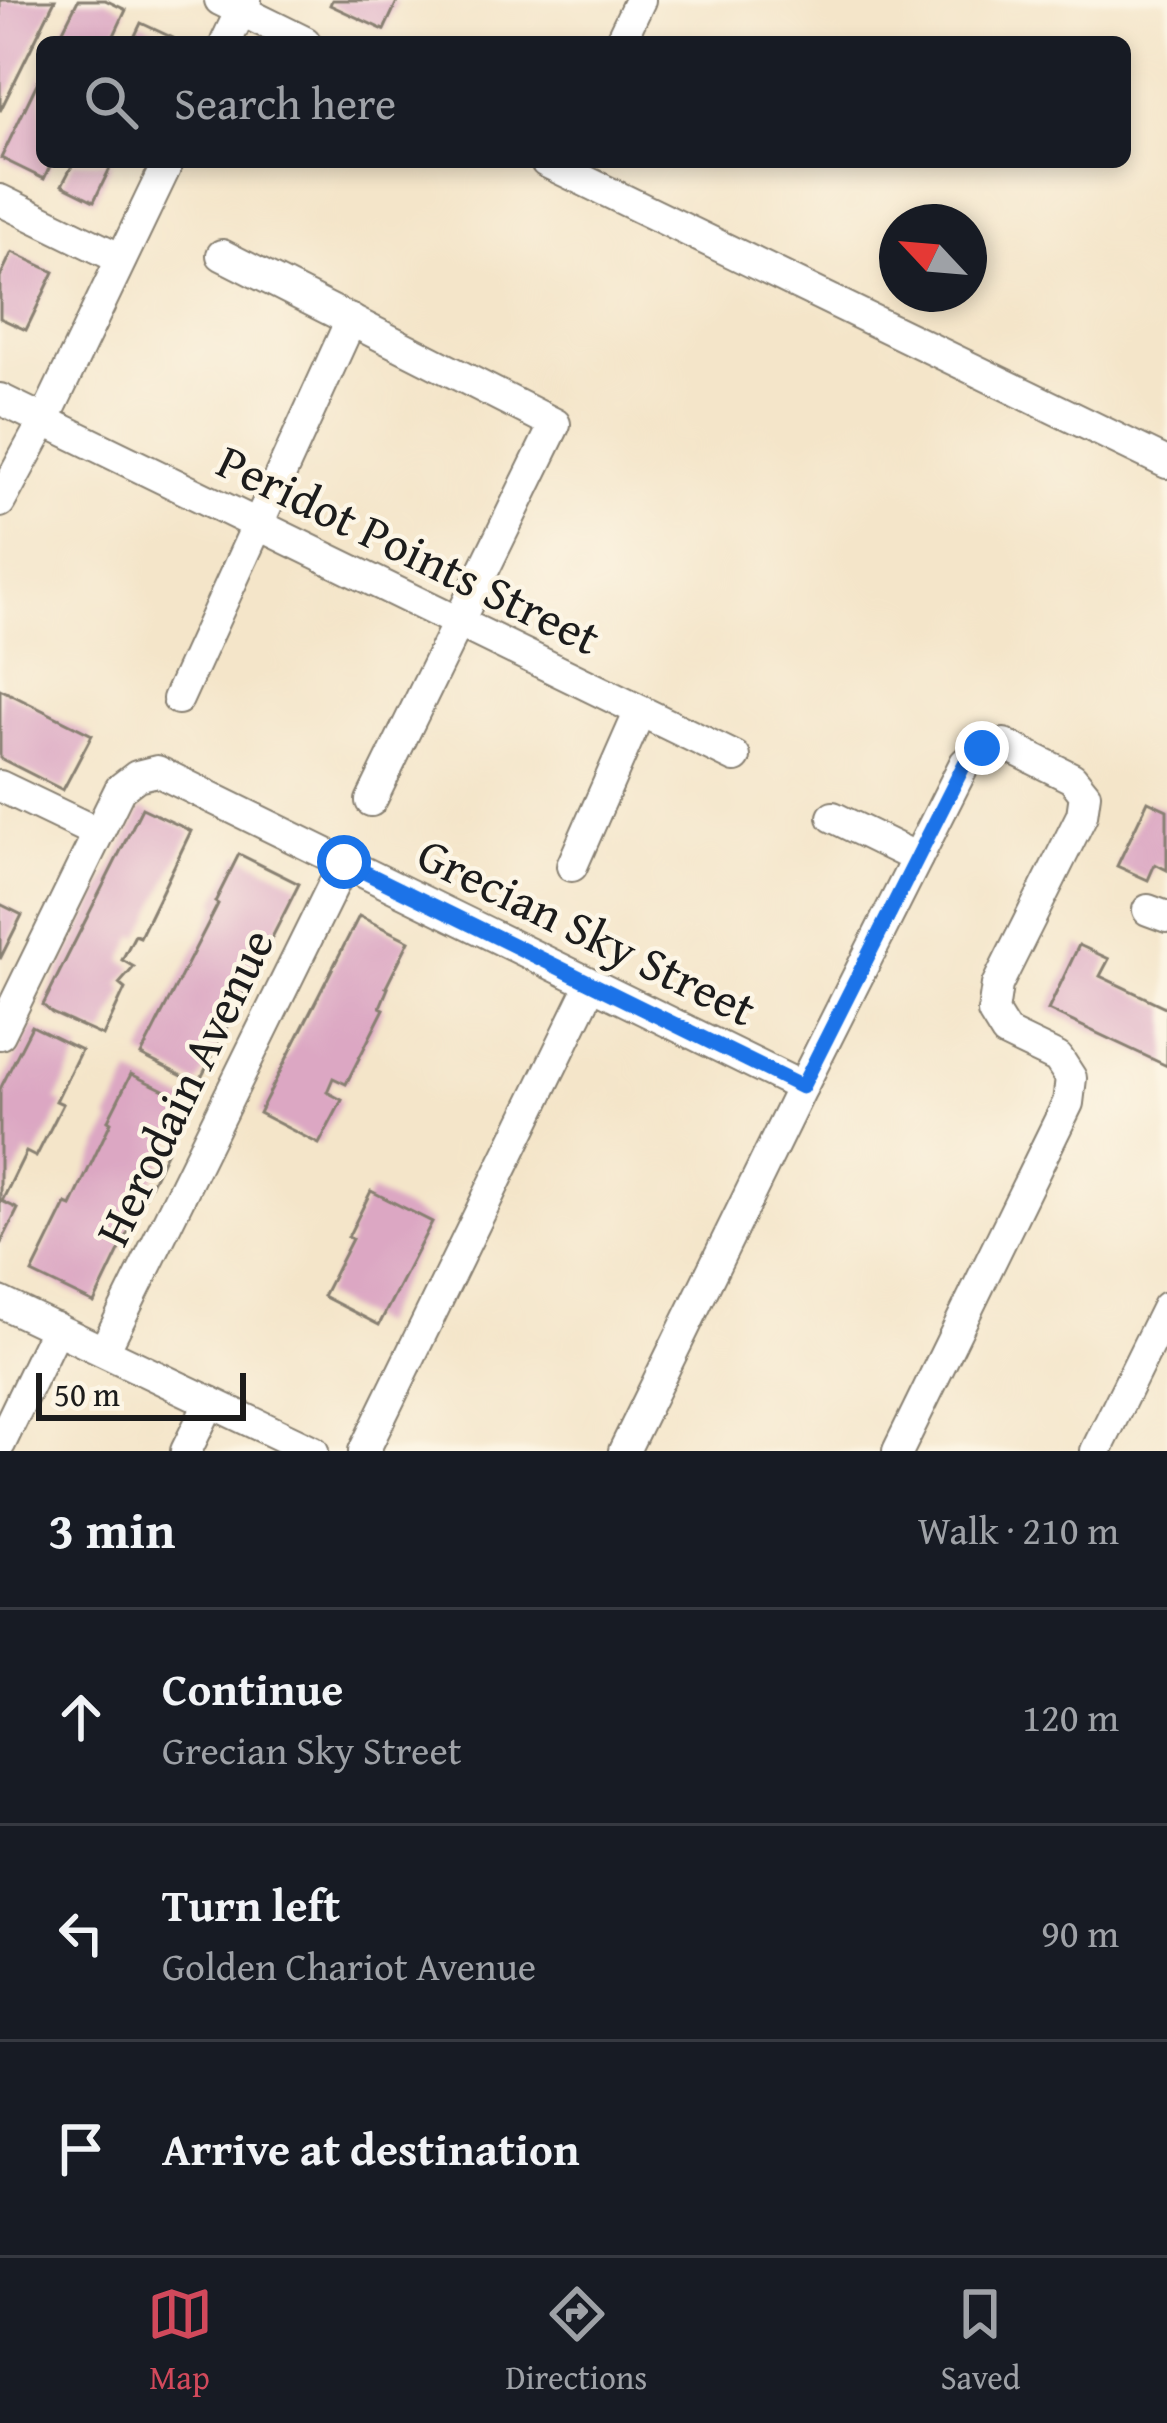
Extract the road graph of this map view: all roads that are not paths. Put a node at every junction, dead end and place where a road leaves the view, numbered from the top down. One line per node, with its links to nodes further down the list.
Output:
1 (640, 0): 5 (street)
2 (236, 3): 3 (street); 4 (street)
3 (228, 36)
4 (294, 36)
5 (623, 36)
6 (165, 168): 10 (street)
7 (564, 168): 14 (street)
8 (0, 200): 10 (street)
9 (222, 255): 11 (street)
10 (121, 259): 13 (street)
11 (351, 320): 16 (street); 17 (street)
12 (0, 399): 13 (street, Peridot Points Street)
13 (44, 422): 15 (street); 16 (street, Peridot Points Street)
14 (1167, 463)
15 (0, 502)
16 (257, 525): 17 (street, Peridot Points Street); 18 (street)
17 (458, 622): 19 (street, Peridot Points Street); 22 (street)
18 (178, 699)
19 (640, 711): 20 (street, Peridot Points Street); 27 (street)
20 (735, 758)
21 (0, 786): 24 (street)
22 (371, 801)
23 (833, 817): 25 (street)
24 (98, 833): 26 (street, Grecian Sky Street); 28 (street)
25 (917, 857): 31 (street); 42 (street)
26 (344, 862): 29 (street, Grecian Sky Street); 35 (street, Herodain Avenue)
27 (572, 866)
28 (11, 985): 30 (street)
29 (591, 985): 31 (street, Grecian Sky Street); 40 (street)
30 (0, 1034)
31 (802, 1087): 41 (street)
32 (0, 1302): 34 (street)
33 (1167, 1307): 43 (street)
34 (56, 1328): 35 (street); 37 (street)
35 (104, 1351): 36 (street)
36 (210, 1402): 38 (street); 39 (street)
37 (0, 1444)
38 (187, 1451)
39 (313, 1451)
40 (364, 1451)
41 (624, 1451)
42 (898, 1451)
43 (1096, 1451)

